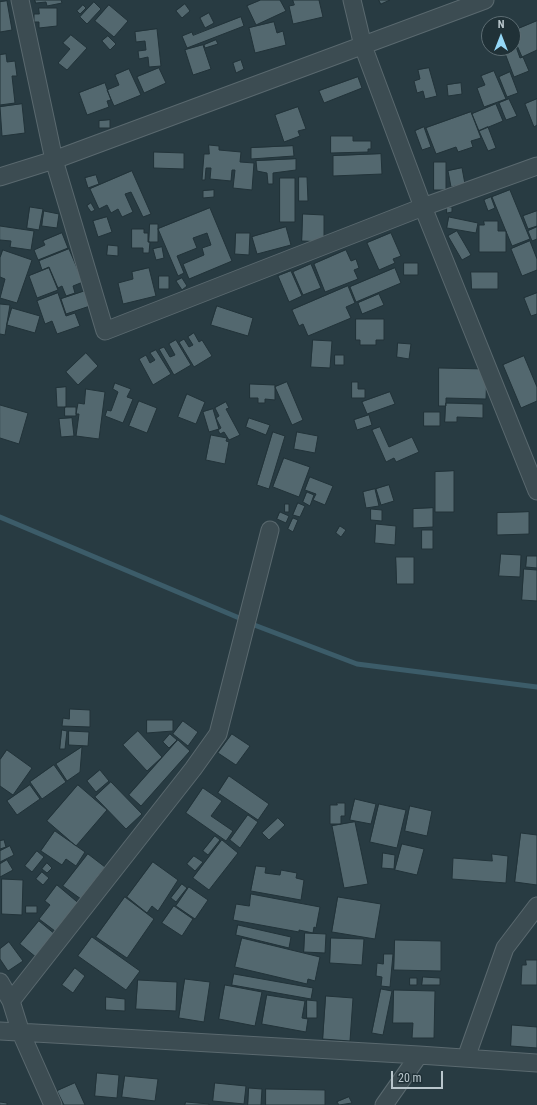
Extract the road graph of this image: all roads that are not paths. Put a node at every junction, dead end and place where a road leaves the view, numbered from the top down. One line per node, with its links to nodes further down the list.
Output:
1 (20, 0): 5 (street)
2 (352, 0): 4 (street)
3 (485, 0): 4 (street)
4 (363, 46): 5 (street); 8 (street)
5 (54, 160): 7 (street); 8 (street)
6 (537, 166): 8 (street)
7 (0, 177)
8 (423, 207): 9 (street)
9 (537, 491)
10 (270, 530): 13 (street)
11 (537, 906): 17 (street)
12 (0, 982): 13 (street)
13 (11, 1000): 15 (street)
14 (0, 1031): 15 (street)
15 (21, 1033): 16 (street); 19 (street)
16 (419, 1055): 17 (street); 20 (street)
17 (466, 1058): 18 (street)
18 (537, 1064)
19 (53, 1105)
20 (384, 1105)

